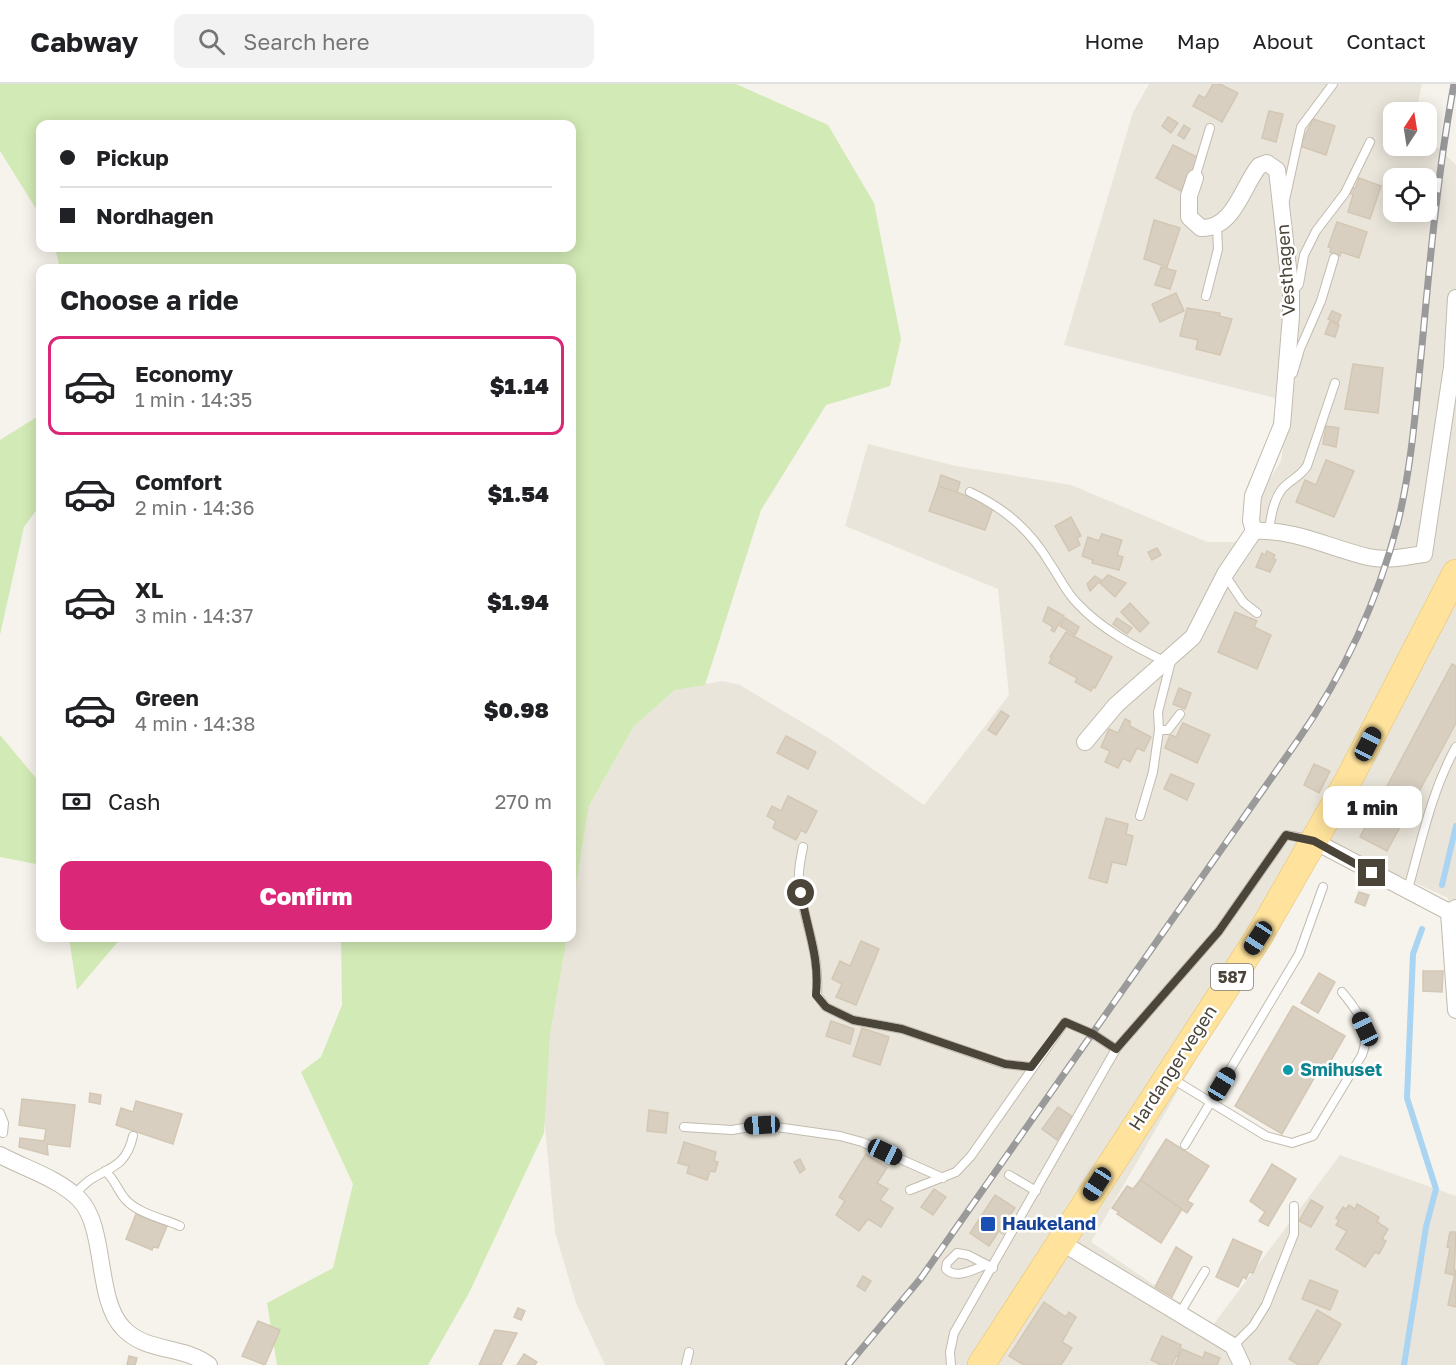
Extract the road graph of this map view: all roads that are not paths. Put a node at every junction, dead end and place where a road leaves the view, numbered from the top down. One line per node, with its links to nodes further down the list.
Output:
1 (1333, 84): 5 (lane)
2 (1210, 128): 4 (lane)
3 (1370, 142): 8 (lane)
4 (1195, 178): 6 (street)
5 (1282, 214): 6 (street, Vesthagen); 8 (street, Vesthagen)
6 (1218, 226): 9 (lane)
7 (1334, 258): 12 (lane)
8 (1291, 294): 12 (street, Vesthagen)
9 (1206, 296)
10 (1456, 298): 14 (street)
11 (1335, 383): 14 (lane)
12 (1285, 384): 14 (street, Vesthagen)
13 (970, 492): 18 (lane)
14 (1262, 531): 16 (street)
15 (1456, 573): 24 (main road, Hardangervegen / 587)
16 (1224, 574): 17 (lane); 18 (street)
17 (1257, 613)
18 (1169, 659): 20 (lane); 21 (street)
19 (1180, 714): 20 (lane)
20 (1159, 730): 23 (lane)
21 (1085, 742)
22 (1456, 747): 27 (lane)
23 (1140, 816)
24 (1314, 841): 27 (street); 31 (lane); 33 (main road, Hardangervegen / 587)
25 (802, 847): 32 (lane)
26 (1323, 887): 34 (lane)
27 (1408, 889): 28 (street)
28 (1453, 910): 30 (street)
29 (1342, 992): 34 (lane)
30 (1456, 1010)
31 (1116, 1049): 32 (lane); 45 (lane)
32 (1031, 1067): 43 (lane)
33 (1168, 1076): 34 (lane); 49 (main road, Hardangervegen / 587)
34 (1211, 1103): 39 (lane)
35 (0, 1113): 37 (lane)
36 (684, 1127): 43 (lane)
37 (3, 1133)
38 (133, 1136): 41 (lane)
39 (1185, 1145)
40 (0, 1155): 46 (street)
41 (105, 1171): 46 (lane); 48 (lane)
42 (1009, 1175): 45 (lane)
43 (943, 1178): 44 (lane)
44 (910, 1190)
45 (1036, 1191): 56 (lane)
46 (75, 1195): 54 (street)
47 (1294, 1206): 52 (lane)
48 (180, 1226)
49 (1059, 1241): 51 (street); 57 (main road, Hardangervegen / 587)
50 (1205, 1271): 51 (lane)
51 (1180, 1313): 52 (street)
52 (1233, 1346): 58 (street)
53 (689, 1352): 55 (lane)
54 (209, 1365)
55 (686, 1365)
56 (951, 1365)
57 (981, 1365)
58 (1242, 1365)

